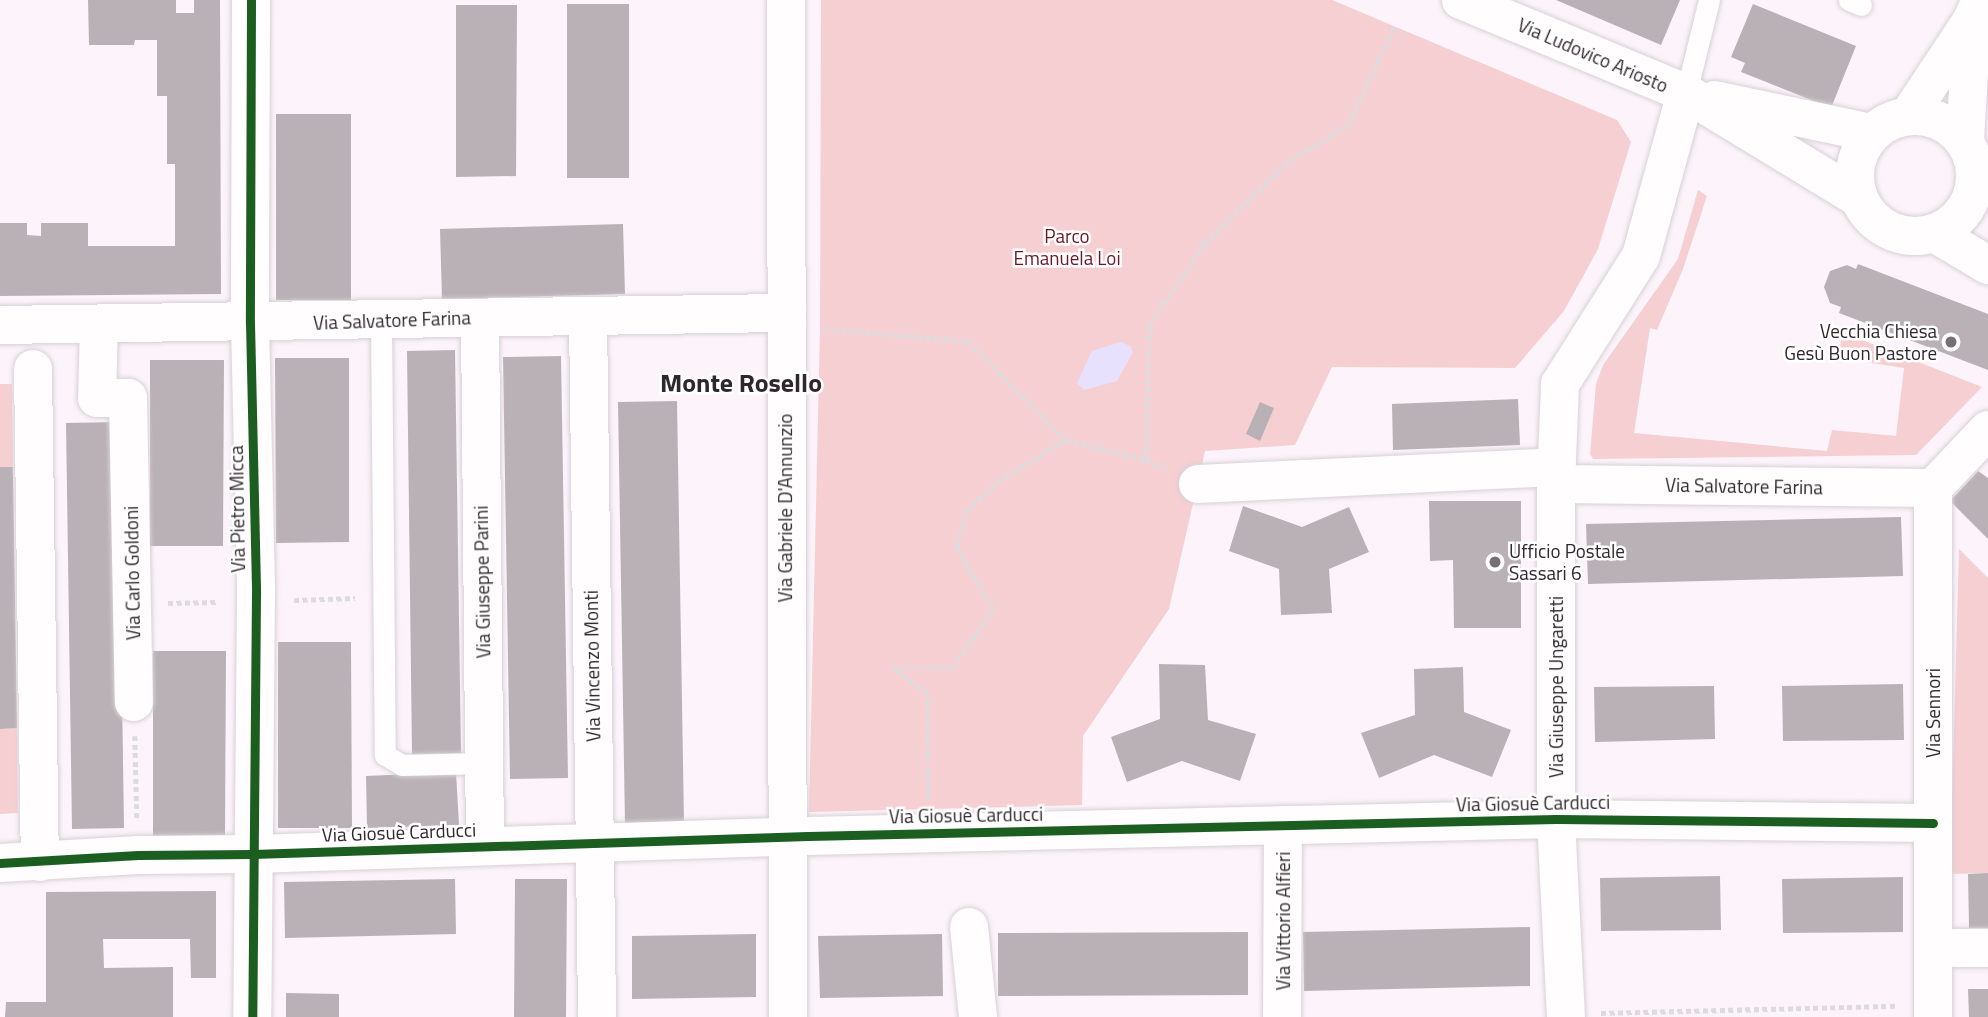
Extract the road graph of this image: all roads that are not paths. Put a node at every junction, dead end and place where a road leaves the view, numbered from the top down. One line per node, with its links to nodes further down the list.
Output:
1 (251, 0): 18 (street, Via Pietro Micca)
2 (786, 0): 16 (street, Via Gabriele D'Annunzio)
3 (1461, 0): 6 (street, Via Ludovico Ariosto)
4 (1709, 0): 6 (lane)
5 (1977, 10): 7 (street); 9 (street)
6 (1686, 93): 8 (street, Via Ludovico Ariosto); 11 (street, Via Ludovico Ariosto); 23 (street, Via Giuseppe Ungaretti)
7 (1909, 115): 8 (street); 9 (street)
8 (1872, 133): 11 (street)
9 (1965, 140): 10 (street)
10 (1982, 189): 12 (street)
11 (1859, 198): 12 (street)
12 (1934, 233): 13 (street)
13 (1988, 265)
14 (588, 316): 15 (street, Via Salvatore Farina); 16 (street, Via Salvatore Farina); 32 (street, Via Vincenzo Monti)
15 (480, 318): 17 (street, Via Salvatore Farina); 27 (street, Via Giuseppe Parini)
16 (784, 320): 31 (street, Via Gabriele D'Annunzio)
17 (381, 321): 18 (street, Via Salvatore Farina); 27 (lane)
18 (250, 323): 19 (street, Via Salvatore Farina); 34 (street, Via Pietro Micca)
19 (99, 324): 20 (street, Via Salvatore Farina); 26 (street, Via Carlo Goldoni)
20 (0, 325)
21 (33, 369): 35 (street)
22 (1988, 430): 25 (street)
23 (1556, 476): 24 (street, Via Salvatore Farina); 25 (street, Via Salvatore Farina); 28 (street, Via Giuseppe Ungaretti)
24 (1198, 484)
25 (1933, 488): 29 (street, Via Sennori)
26 (134, 702)
27 (484, 763): 33 (street, Via Giuseppe Parini)
28 (1556, 819): 29 (street, Via Giosuè Carducci); 30 (street, Via Giosuè Carducci); 41 (street, Via Giuseppe Ungaretti)
29 (1933, 824): 38 (street, Via Sennori)
30 (1283, 825): 31 (street, Via Giosuè Carducci); 46 (street, Via Vittorio Alfieri)
31 (787, 836): 32 (street, Via Giosuè Carducci); 44 (street, Via Gabriele D'Annunzio)
32 (595, 843): 33 (street, Via Giosuè Carducci); 43 (street, Via Vincenzo Monti)
33 (485, 846): 34 (street, Via Giosuè Carducci)
34 (253, 854): 35 (street, Via Giosuè Carducci); 42 (street, Via Pietro Micca)
35 (40, 862): 36 (street, Via Giosuè Carducci)
36 (0, 863)
37 (969, 927): 45 (street)
38 (1933, 948): 39 (street); 40 (street, Via Sennori)
39 (1988, 948)
40 (1933, 1011)
41 (1566, 1016)
42 (252, 1017)
43 (597, 1017)
44 (788, 1017)
45 (978, 1017)
46 (1282, 1017)

